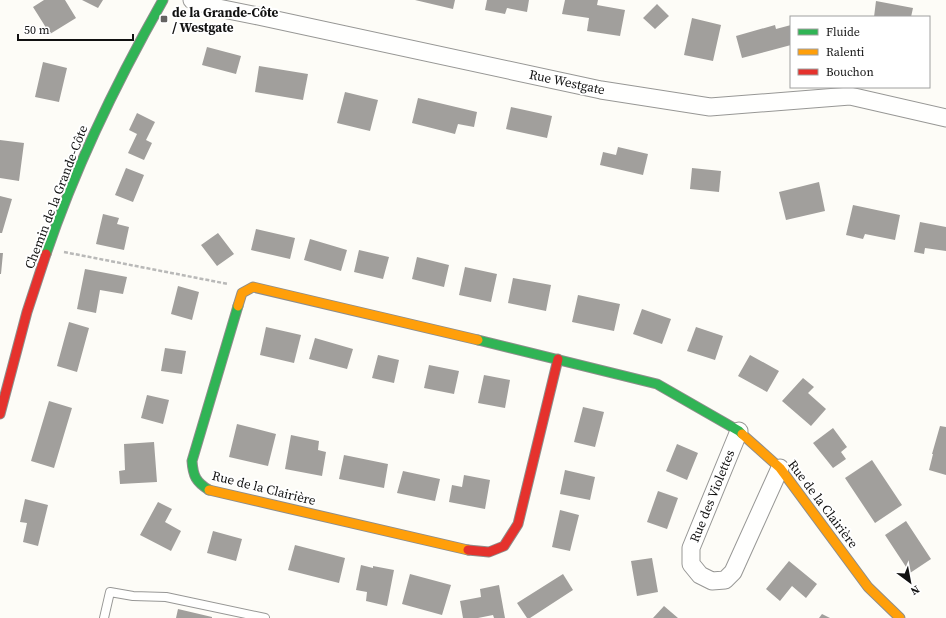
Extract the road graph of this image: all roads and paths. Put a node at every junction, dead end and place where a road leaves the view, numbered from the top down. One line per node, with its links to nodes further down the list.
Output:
1 (163, 0): 7 (street, Chemin de la Grande-Côte)
2 (192, 0): 3 (street, Rue Westgate)
3 (946, 118)
4 (58, 250): 5 (path)
5 (242, 293): 6 (street, Rue de la Clairière); 6 (street, Rue de la Clairière)
6 (558, 359): 8 (street, Rue de la Clairière)
7 (0, 414)
8 (739, 431): 9 (street, Rue de la Clairière); 9 (street, Rue des Violettes)
9 (780, 468): 12 (street, Rue de la Clairière)
10 (104, 618): 11 (lane)
11 (265, 618)
12 (900, 618)

